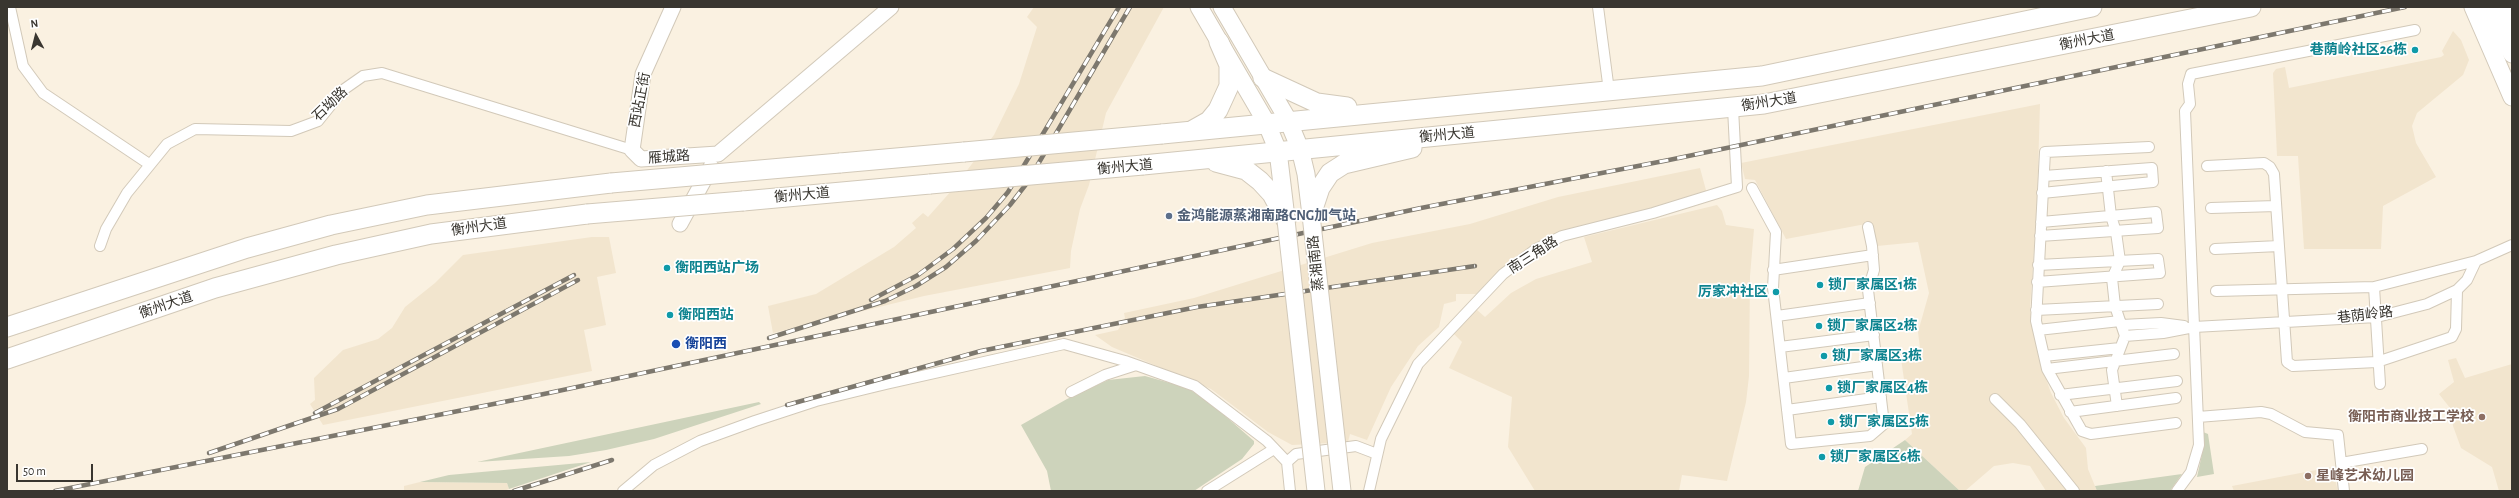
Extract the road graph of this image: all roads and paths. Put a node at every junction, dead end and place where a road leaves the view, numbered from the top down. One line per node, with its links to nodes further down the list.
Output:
1 (10, 7): 36 (street)
2 (673, 7): 31 (street, 西站正街)
3 (884, 7): 33 (street)
4 (891, 7): 33 (street)
5 (1199, 7): 15 (main road, 蒸湘南路)
6 (1222, 7): 17 (main road, 蒸湘南路)
7 (1598, 7): 18 (street)
8 (2092, 7): 18 (highway, 衡州大道)
9 (2171, 7): 13 (highway)
10 (2251, 7): 13 (highway, 衡州大道)
11 (2473, 7): 19 (main road)
12 (2491, 7): 16 (main road)
13 (2147, 28): 21 (highway, 衡州大道)
14 (2416, 30): 81 (street)
15 (1219, 42): 24 (main road, 蒸湘南路); 25 (highway)
16 (2512, 54)
17 (1263, 78): 22 (highway); 23 (main road, 蒸湘南路)
18 (1609, 91): 20 (highway, 衡州大道)
19 (2512, 97)
20 (1420, 108): 22 (highway, 衡州大道); 27 (highway)
21 (1733, 108): 26 (highway, 衡州大道); 111 (street, 南三角路)
22 (1378, 112): 23 (highway, 衡州大道)
23 (1288, 120): 24 (highway, 衡州大道); 30 (main road, 蒸湘南路)
24 (1266, 122): 25 (highway, 衡州大道); 32 (main road, 蒸湘南路)
25 (1192, 131): 43 (highway, 衡州大道, bridge)
26 (1482, 132): 27 (highway, 衡州大道); 35 (highway)
27 (1424, 137): 28 (highway, 衡州大道)
28 (1327, 146): 30 (highway, 衡州大道); 35 (highway)
29 (2149, 147): 39 (street)
30 (1300, 149): 32 (highway, 衡州大道); 46 (main road, 蒸湘南路)
31 (632, 150): 33 (street, 雁城路); 36 (street, 石坳路)
32 (1278, 151): 34 (highway, 衡州大道); 48 (main road, 蒸湘南路)
33 (715, 153): 50 (street)
34 (1197, 160): 48 (highway); 54 (highway, 衡州大道, bridge)
35 (1363, 160): 46 (highway)
36 (149, 164): 57 (street, 石坳路)
37 (2207, 166): 44 (street)
38 (2106, 171): 39 (street); 40 (street); 40 (street)
39 (2044, 176): 42 (street)
40 (2107, 186): 42 (street); 47 (street)
41 (1752, 188): 65 (street)
42 (2042, 193): 49 (street)
43 (427, 205): 51 (highway, 衡州大道); 54 (highway)
44 (2276, 206): 45 (street); 58 (street)
45 (2211, 208)
46 (1311, 215): 118 (main road, 蒸湘南路, bridge)
47 (2111, 216): 49 (street); 53 (street); 53 (street)
48 (1286, 220): 117 (main road, 蒸湘南路, bridge)
49 (2041, 222): 55 (street)
50 (680, 224)
51 (331, 225): 60 (highway); 80 (highway, 衡州大道)
52 (1868, 227): 61 (street)
53 (2116, 232): 55 (street); 63 (street)
54 (431, 234): 60 (highway, 衡州大道)
55 (2040, 236): 64 (street)
56 (2512, 245): 62 (street)
57 (100, 246)
58 (2279, 246): 59 (street); 69 (street)
59 (2215, 249)
60 (336, 255): 89 (highway, 衡州大道)
61 (1873, 255): 65 (street); 72 (street)
62 (2476, 260): 68 (street); 70 (street, 巷荫岭路)
63 (2120, 261): 64 (street); 66 (street); 66 (street)
64 (2038, 265): 67 (street)
65 (1772, 270): 76 (street)
66 (2112, 278): 67 (street); 74 (street)
67 (2037, 282): 75 (street)
68 (2374, 287): 69 (street); 77 (street)
69 (2283, 289): 71 (street); 78 (street)
70 (2457, 290): 77 (street, 巷荫岭路); 91 (street)
71 (2216, 291)
72 (1870, 303): 76 (street); 83 (street)
73 (2158, 304): 74 (street)
74 (2115, 306): 75 (street); 79 (street)
75 (2036, 310): 82 (street)
76 (1777, 316): 85 (street)
77 (2377, 316): 78 (street, 巷荫岭路); 91 (street)
78 (2285, 322): 81 (street, 巷荫岭路); 91 (street)
79 (2121, 323): 81 (street); 82 (street); 84 (street)
80 (7, 327)
81 (2194, 327): 84 (street); 107 (street)
82 (2038, 330): 88 (street)
83 (1874, 335): 85 (street); 93 (street)
84 (2125, 336): 86 (street)
85 (1780, 347): 95 (street)
86 (2120, 348): 88 (street); 90 (street)
87 (2174, 354): 90 (street)
88 (2044, 356): 94 (street)
89 (7, 359)
90 (2115, 361): 94 (street); 98 (street)
91 (2377, 362): 97 (street)
92 (1136, 365): 99 (street); 109 (street); 114 (street)
93 (1877, 365): 95 (street); 101 (street)
94 (2047, 368): 100 (street)
95 (1784, 378): 105 (street)
96 (2177, 381): 98 (street)
97 (2380, 384)
98 (2115, 389): 100 (street); 104 (street)
99 (1071, 392)
100 (2060, 395): 106 (street)
101 (1881, 397): 105 (street); 105 (street)
102 (2176, 398): 104 (street)
103 (1995, 399): 120 (street)
104 (2117, 406): 106 (street)
105 (1787, 410)
106 (2070, 412): 108 (street)
107 (2198, 417): 113 (street); 121 (street)
108 (2176, 423)
109 (1274, 449): 112 (street); 115 (street)
110 (2422, 449): 113 (street)
111 (1377, 454): 112 (street); 119 (street, 南三角路)
112 (1287, 462): 116 (street)
113 (2341, 463): 122 (street)
114 (623, 491)
115 (1207, 491)
116 (1290, 491)
117 (1316, 491)
118 (1342, 491)
119 (1369, 491)
120 (2074, 491)
121 (2177, 491)
122 (2344, 491)

